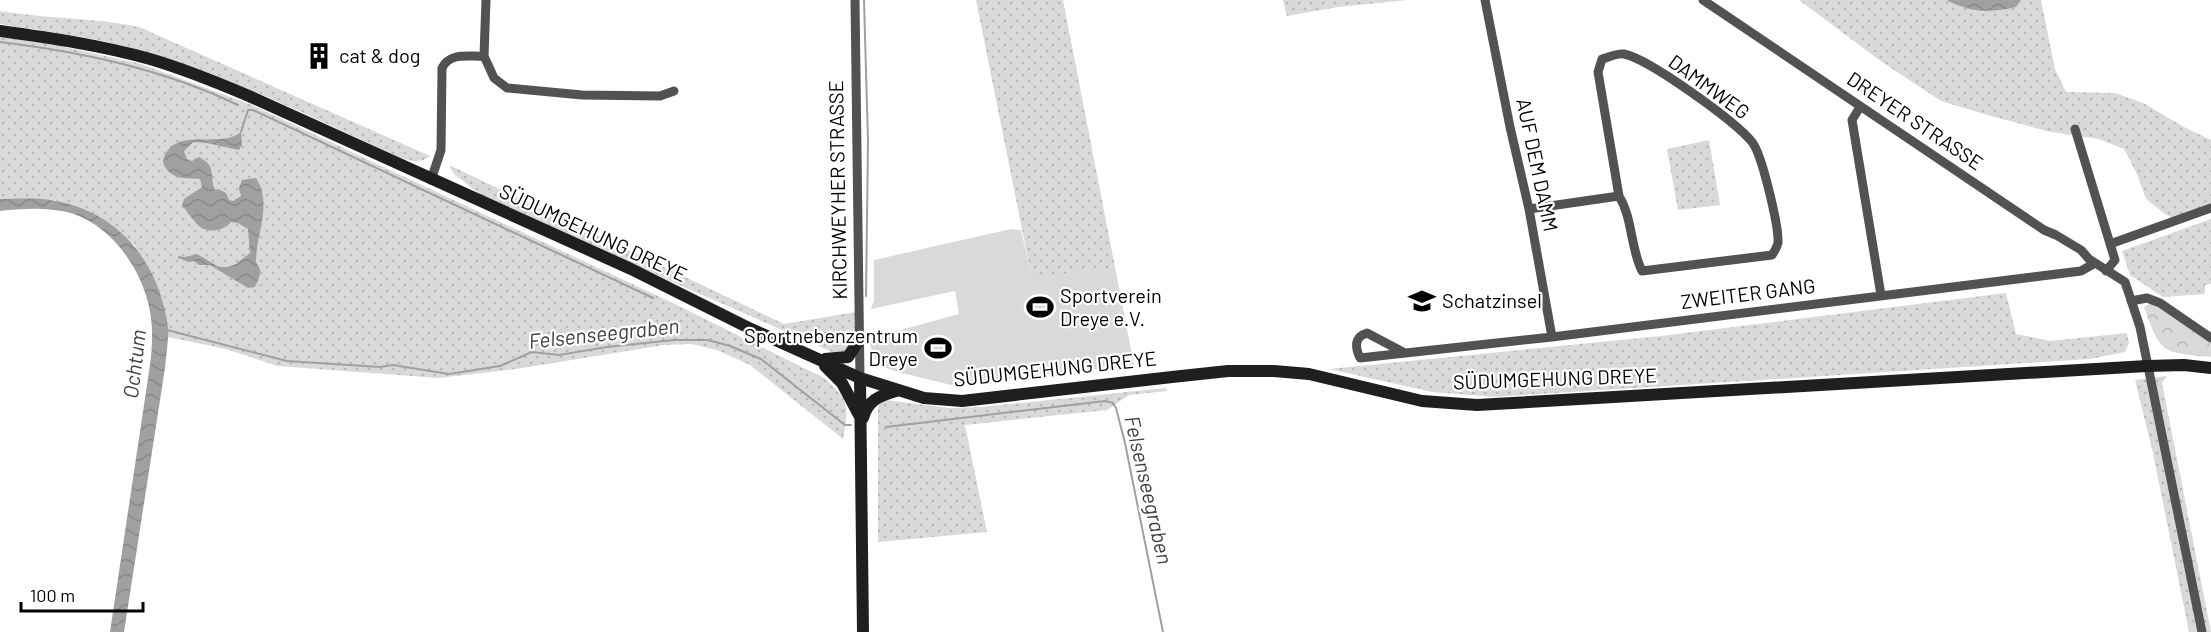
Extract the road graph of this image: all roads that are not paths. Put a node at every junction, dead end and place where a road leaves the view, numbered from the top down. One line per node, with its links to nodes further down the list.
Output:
1 (486, 0): 6 (street)
2 (855, 0): 21 (street, KIRCHWEYHER STRASSE)
3 (1485, 0): 13 (street, AUF DEM DAMM)
4 (1703, 0): 8 (street, DREYER STRASSE)
5 (0, 31): 10 (main road, SÜDUMGEHUNG DREYE)
6 (484, 56): 7 (street); 10 (street)
7 (674, 91)
8 (1860, 106): 15 (street, DREYER STRASSE); 17 (street)
9 (2076, 129): 14 (street)
10 (430, 180): 23 (main road, SÜDUMGEHUNG DREYE)
11 (1620, 196): 11 (street, DAMMWEG); 13 (street)
12 (2211, 208): 14 (street)
13 (1529, 209): 19 (street, AUF DEM DAMM)
14 (2110, 244): 16 (street)
15 (2095, 263): 16 (street, DREYER STRASSE); 17 (street, ZWEITER GANG)
16 (2106, 271): 18 (street, DREYER STRASSE)
17 (1881, 295): 19 (street, ZWEITER GANG)
18 (2131, 301): 20 (street); 24 (street, DREYER STRASSE)
19 (1552, 337): 22 (street, ZWEITER GANG)
20 (2211, 338)
21 (859, 340): 23 (main road); 26 (street, KIRCHWEYHER STRASSE)
22 (1403, 352): 22 (street, ZWEITER GANG)
23 (816, 358): 26 (main road, SÜDUMGEHUNG DREYE); 28 (main road)
24 (2147, 366): 25 (main road, SÜDUMGEHUNG DREYE); 27 (main road, SÜDUMGEHUNG DREYE); 30 (street, DREYER STRASSE)
25 (2211, 368)
26 (860, 378): 27 (main road, SÜDUMGEHUNG DREYE); 28 (main road, KIRCHWEYHER STRASSE)
27 (896, 391): 28 (main road)
28 (862, 422): 29 (main road, KIRCHWEYHER STRASSE)
29 (863, 632)
30 (2202, 632)

